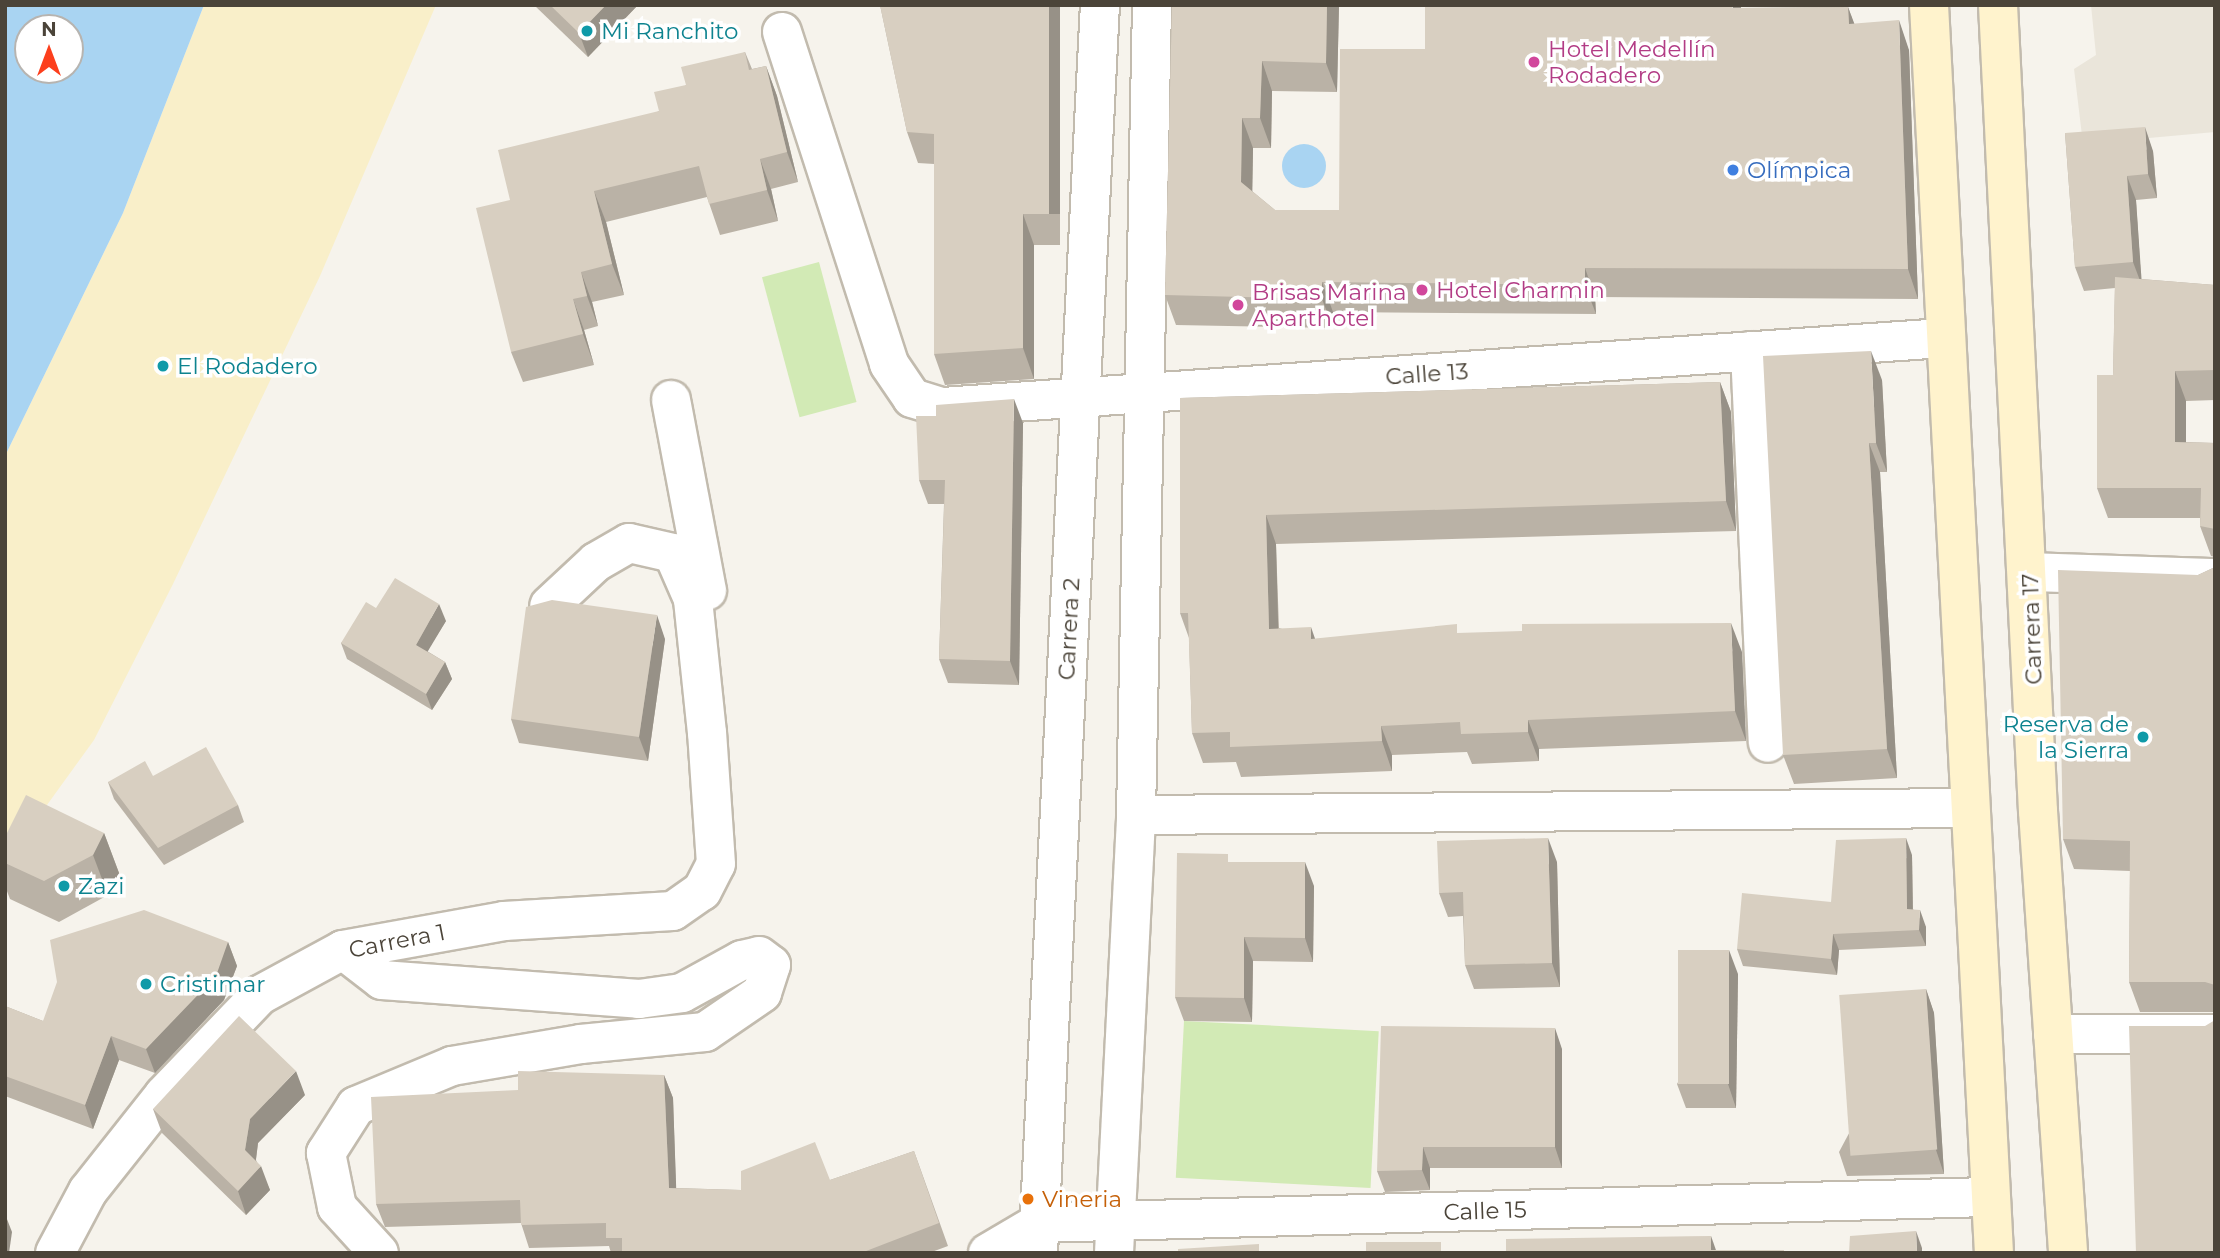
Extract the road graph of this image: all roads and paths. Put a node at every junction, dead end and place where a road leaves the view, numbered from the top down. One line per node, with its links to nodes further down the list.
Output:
1 (1100, 5): 9 (street, Carrera 2)
2 (1153, 5): 8 (street)
3 (1929, 5): 6 (main road)
4 (1998, 5): 11 (main road, Carrera 17)
5 (782, 32): 9 (street, Calle 13)
6 (1943, 338): 7 (street, Calle 13); 16 (main road)
7 (1750, 351): 8 (street, Calle 13); 15 (street)
8 (1149, 393): 9 (street, Calle 13); 17 (street)
9 (1080, 398): 23 (street, Carrera 2)
10 (671, 400): 14 (street)
11 (2030, 572): 12 (street); 19 (main road, Carrera 17)
12 (2215, 578)
13 (549, 606): 14 (street)
14 (707, 733): 18 (street, Carrera 1)
15 (1768, 743)
16 (1966, 808): 17 (street); 21 (main road)
17 (1136, 815): 22 (street)
18 (343, 950): 24 (street, Carrera 1); 25 (street)
19 (2053, 1034): 20 (street); 28 (main road, Carrera 17)
20 (2215, 1034)
21 (1990, 1197): 22 (street, Calle 15); 27 (main road)
22 (1115, 1237): 23 (street, Calle 15)
23 (1038, 1238): 26 (street, Calle 15)
24 (55, 1253)
25 (379, 1253)
26 (988, 1253)
27 (1994, 1253)
28 (2068, 1253)

